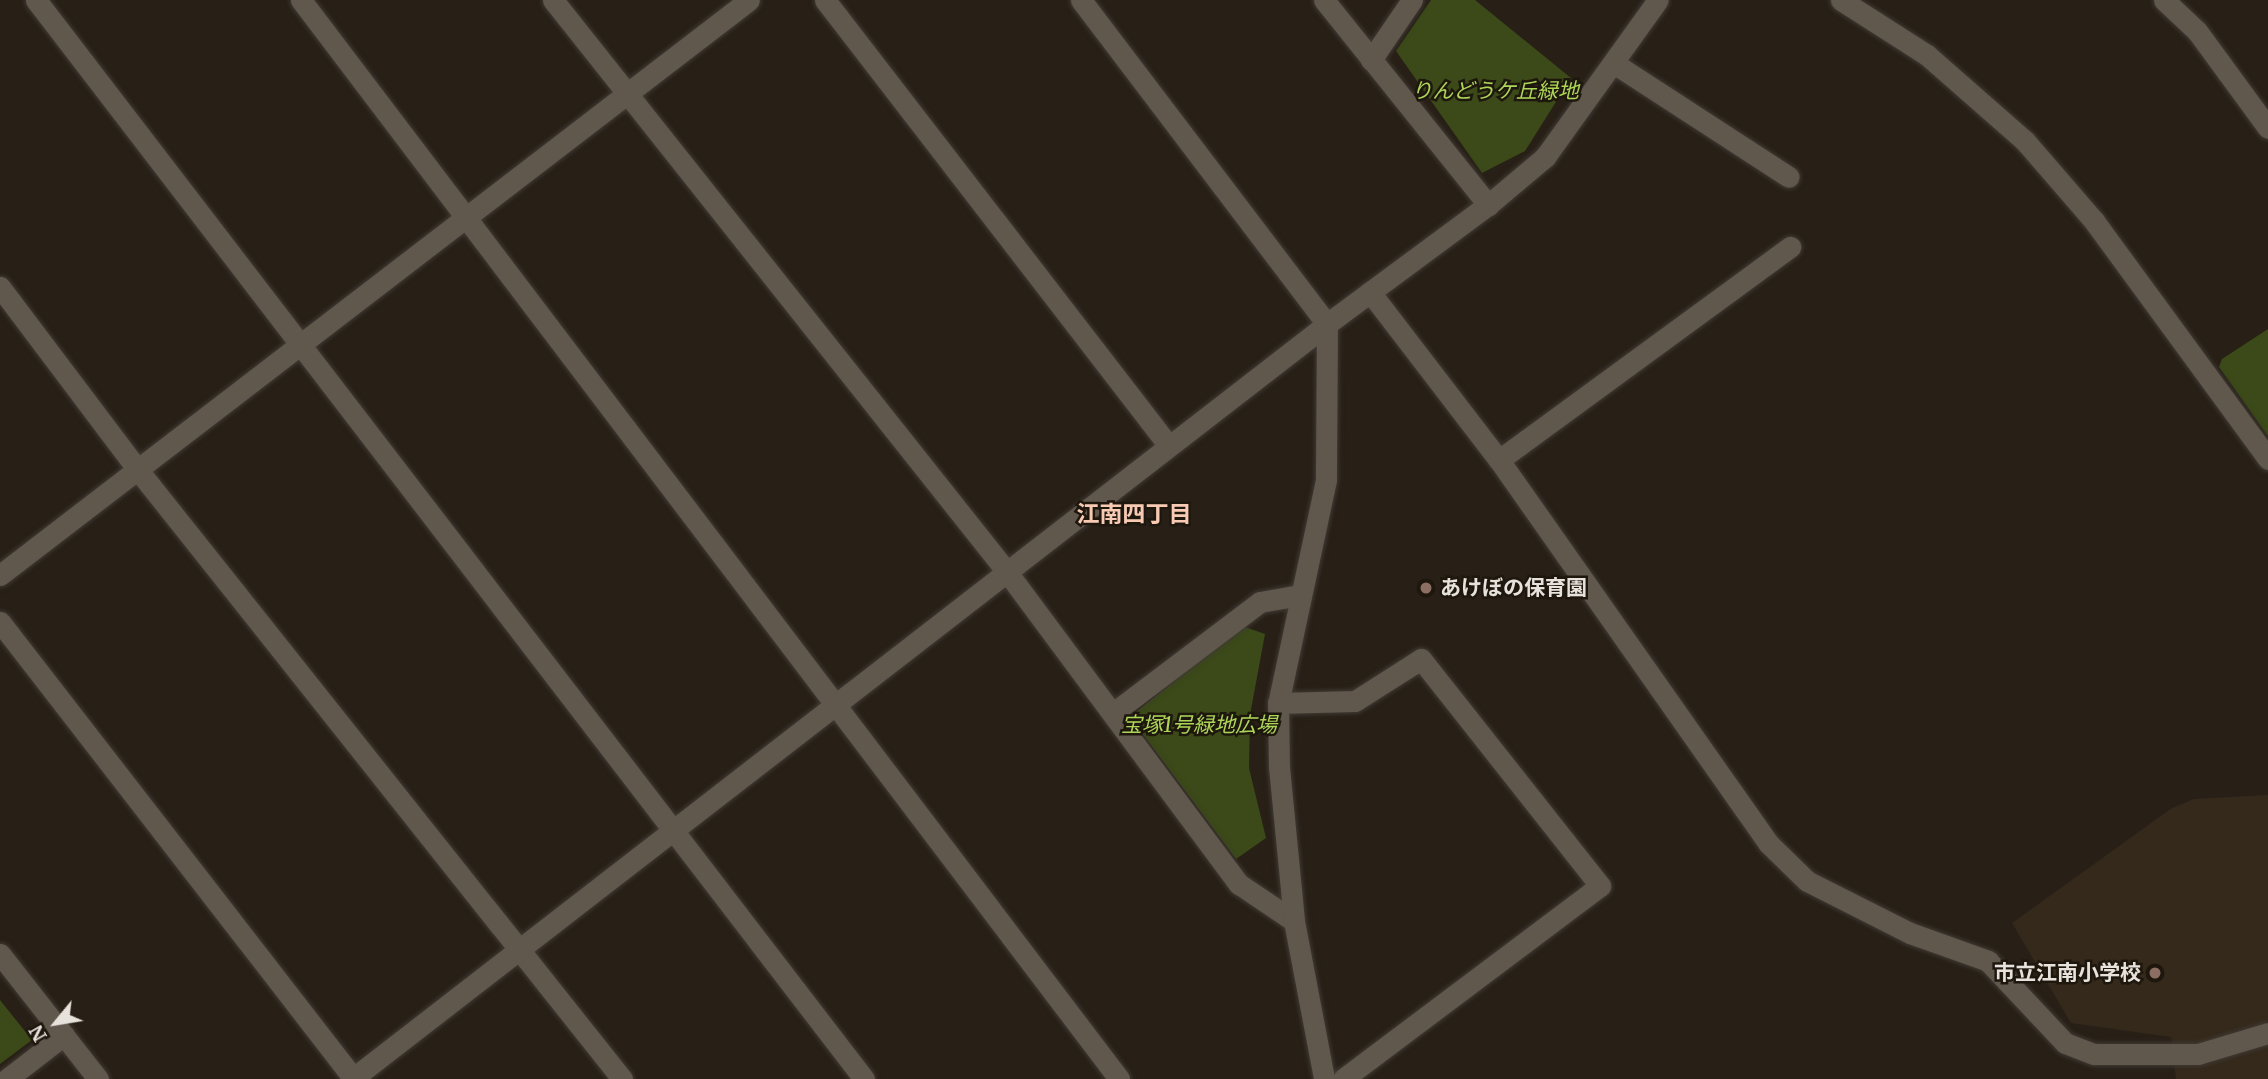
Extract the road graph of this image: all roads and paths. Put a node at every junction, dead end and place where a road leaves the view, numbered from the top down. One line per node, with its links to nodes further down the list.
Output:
1 (36, 0): 23 (street)
2 (301, 0): 18 (street)
3 (553, 0): 14 (street)
4 (749, 0): 14 (street)
5 (825, 0): 24 (street)
6 (1082, 0): 22 (street)
7 (1324, 0): 12 (street)
8 (1412, 0): 12 (street)
9 (1658, 0): 13 (street)
10 (1841, 0): 25 (street)
11 (2164, 0): 15 (street)
12 (1371, 60): 17 (street)
13 (1615, 64): 16 (street); 17 (street)
14 (626, 94): 18 (street); 28 (street)
15 (2268, 128)
16 (1789, 177)
17 (1488, 205): 21 (street)
18 (465, 215): 23 (street); 33 (street)
19 (1790, 247): 26 (street)
20 (0, 287): 27 (street)
21 (1370, 292): 22 (street); 26 (street)
22 (1327, 324): 24 (street); 30 (street)
23 (299, 343): 27 (street); 35 (street)
24 (1169, 446): 28 (street)
25 (2268, 459)
26 (1499, 460): 39 (street)
27 (138, 470): 29 (street); 37 (street)
28 (1007, 572): 33 (street); 34 (street)
29 (0, 575)
30 (1299, 595): 32 (street); 34 (street)
31 (0, 622): 43 (street)
32 (1278, 703): 36 (street); 48 (street)
33 (835, 705): 35 (street); 46 (street)
34 (1113, 713): 36 (street)
35 (673, 830): 37 (street); 45 (street)
36 (1294, 921): 47 (street)
37 (520, 949): 43 (street); 44 (street)
38 (0, 954): 40 (street)
39 (2268, 1033)
40 (64, 1035): 41 (street); 42 (street)
41 (7, 1079)
42 (98, 1079)
43 (353, 1079)
44 (622, 1079)
45 (864, 1079)
46 (1119, 1079)
47 (1324, 1079)
48 (1343, 1079)

